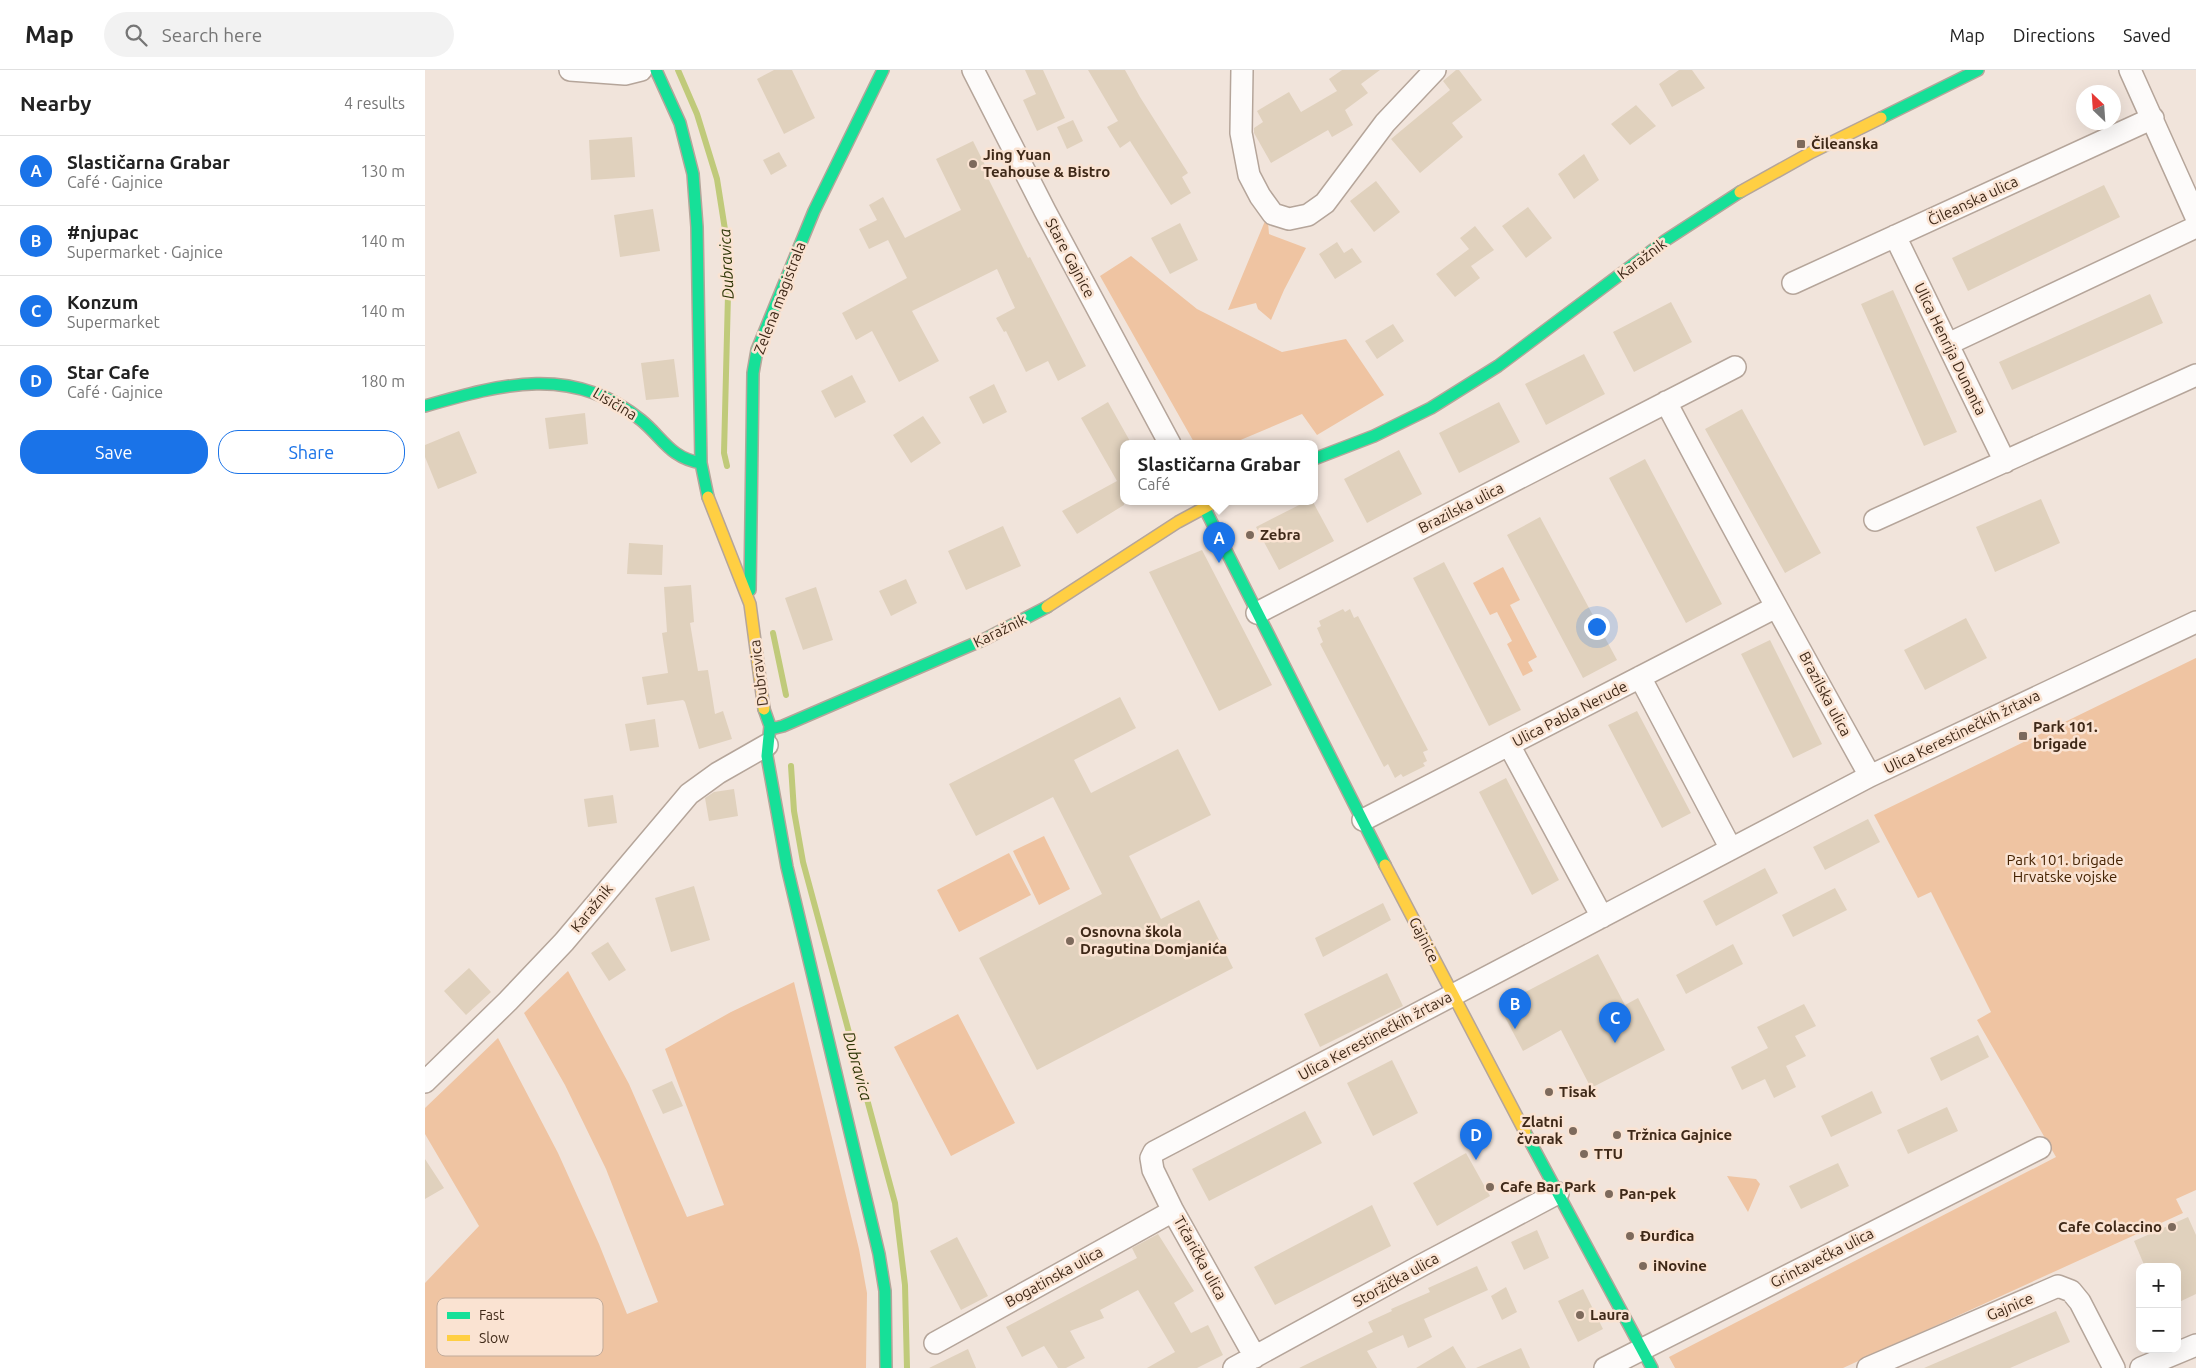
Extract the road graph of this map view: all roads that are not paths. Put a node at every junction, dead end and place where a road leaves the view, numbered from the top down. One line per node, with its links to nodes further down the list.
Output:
1 (570, 70): 2 (street)
2 (641, 70)
3 (656, 70): 23 (street, Dubravica)
4 (883, 70): 25 (street, Zelena magistrala)
5 (973, 70): 20 (street, Stare Gajnice)
6 (1242, 70): 7 (street)
7 (1435, 70)
8 (1978, 70): 21 (street, Karažnik)
9 (2130, 70): 10 (street)
10 (2153, 118): 11 (street); 13 (street, Čileanska ulica)
11 (2196, 217)
12 (2196, 226): 15 (street)
13 (1895, 236): 14 (street, Čileanska ulica); 15 (street, Ulica Henrija Dunanta)
14 (1793, 283)
15 (1948, 344): 22 (street, Ulica Henrija Dunanta)
16 (1735, 367): 18 (street, Brazilska ulica)
17 (2196, 375): 22 (street)
18 (1665, 402): 32 (street, Brazilska ulica); 33 (street, Brazilska ulica)
19 (425, 406): 23 (street, Lisičina)
20 (1168, 440)
21 (1318, 457)
22 (2005, 462): 30 (street)
23 (701, 463): 24 (street, Dubravica)
24 (707, 496): 26 (street); 31 (street, Dubravica)
25 (751, 499): 27 (street); 31 (street, Zelena magistrala)
26 (721, 502)
27 (739, 502)
28 (1205, 505): 36 (street, Karažnik)
29 (1207, 505): 33 (street, Gajnice)
30 (1875, 520)
31 (750, 604): 36 (street, Dubravica)
32 (1776, 607): 35 (street, Ulica Pabla Nerude); 38 (street, Brazilska ulica)
33 (1257, 613): 39 (street, Gajnice)
34 (2196, 622): 38 (street, Ulica Kerestinečkih žrtava)
35 (1640, 678): 37 (street, Ulica Pabla Nerude); 40 (street)
36 (768, 735): 43 (street, Karažnik); 52 (street, Dubravica)
37 (1509, 745): 39 (street, Ulica Pabla Nerude); 41 (street)
38 (1870, 776): 40 (street, Ulica Kerestinečkih žrtava)
39 (1363, 820): 42 (street, Gajnice)
40 (1731, 849): 41 (street, Ulica Kerestinečkih žrtava)
41 (1603, 917): 42 (street, Ulica Kerestinečkih žrtava)
42 (1453, 995): 45 (street, Ulica Kerestinečkih žrtava); 46 (street, Gajnice)
43 (425, 1082)
44 (2040, 1148): 50 (street, Grintavečka ulica)
45 (1151, 1158): 47 (street, Tičarička ulica)
46 (1558, 1194): 50 (street, Gajnice); 51 (street, Storžička ulica)
47 (1173, 1211): 48 (street, Bogatinska ulica); 51 (street, Tičarička ulica)
48 (935, 1343)
49 (2196, 1345): 58 (street)
50 (1641, 1349): 54 (street, Grintavečka ulica); 55 (street, Gajnice)
51 (1255, 1357): 53 (street, Storžička ulica)
52 (886, 1368)
53 (1234, 1368)
54 (1605, 1368)
55 (1652, 1368)
56 (1868, 1368): 57 (street, Gajnice)
57 (2114, 1368)
58 (2141, 1368)

